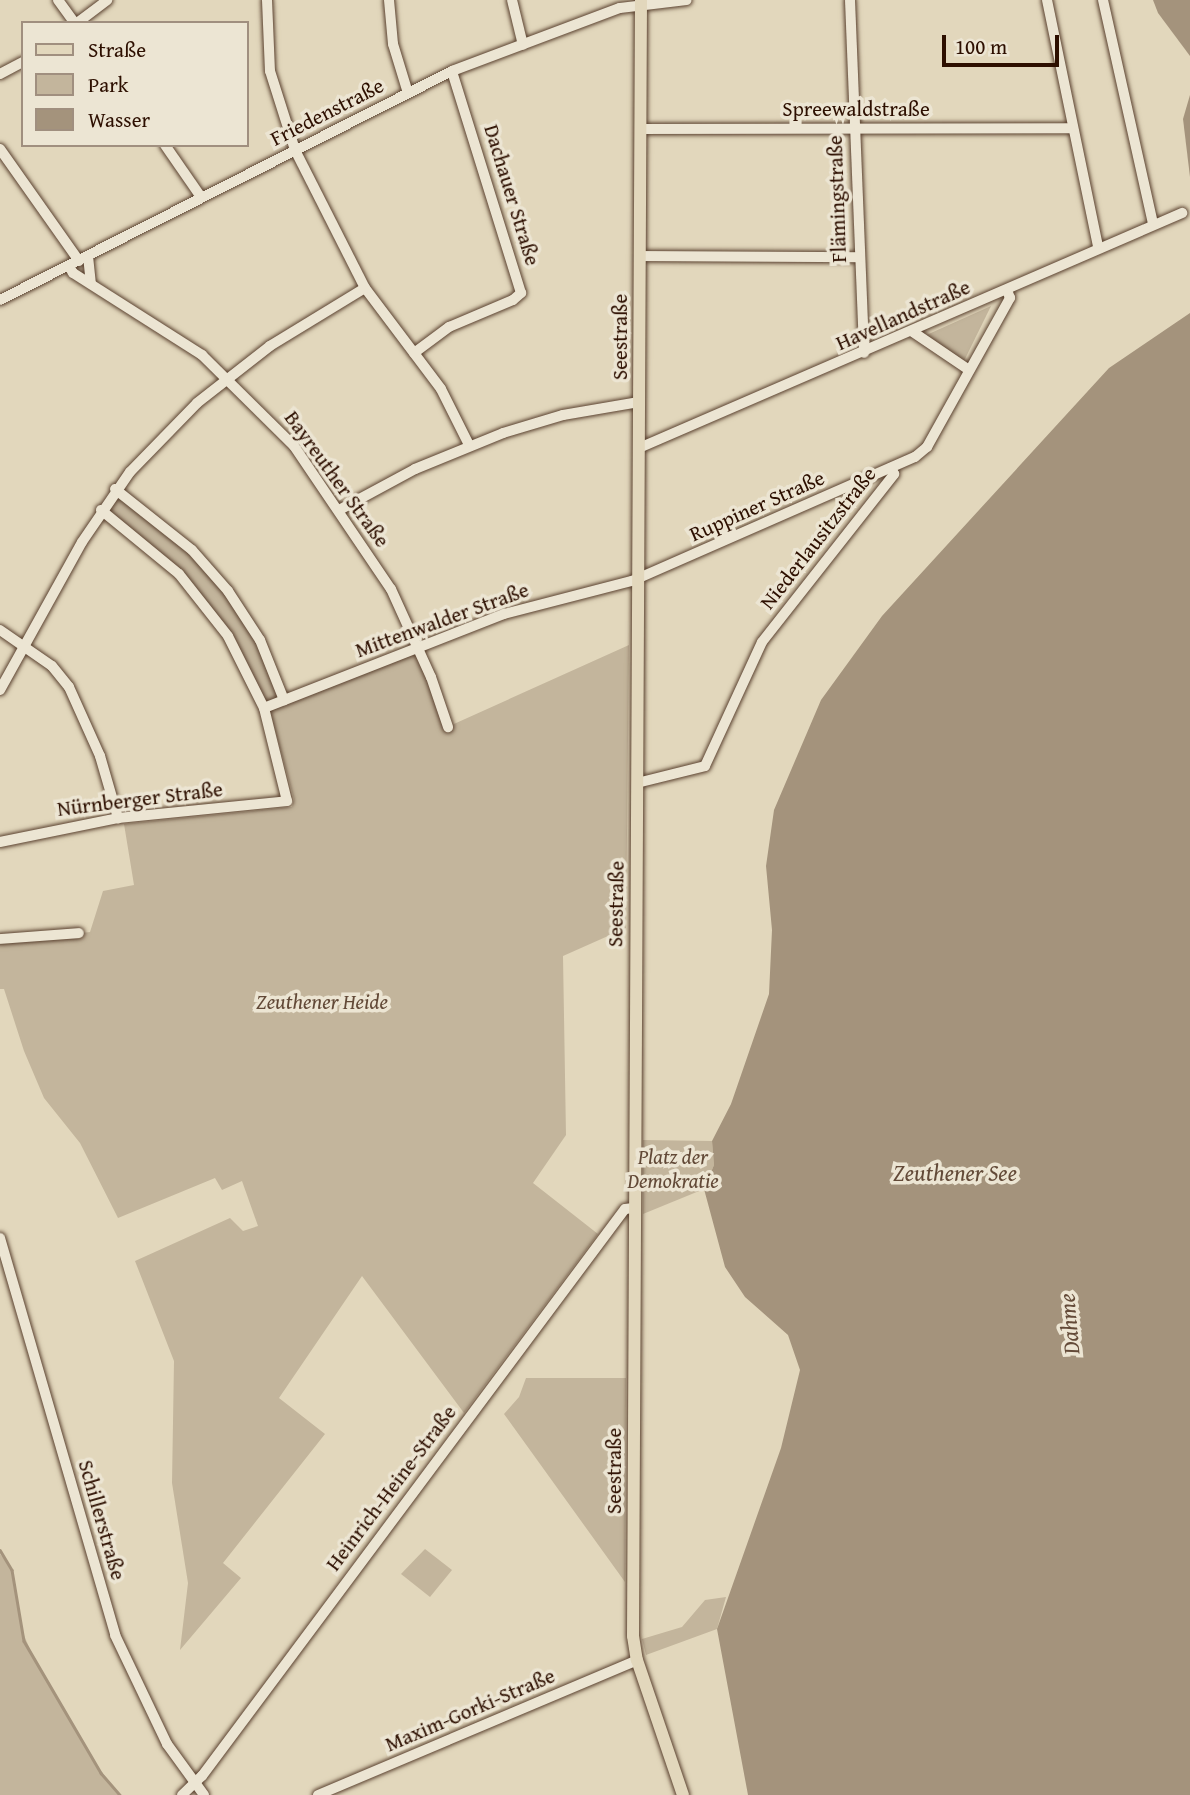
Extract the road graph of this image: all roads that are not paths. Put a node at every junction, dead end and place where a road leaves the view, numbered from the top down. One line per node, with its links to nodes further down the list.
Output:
1 (58, 0): 11 (street)
2 (107, 0): 12 (street)
3 (267, 0): 23 (street)
4 (389, 0): 17 (street)
5 (512, 0): 13 (street)
6 (687, 0): 10 (street, Friedenstraße)
7 (850, 0): 18 (street, Flämingstraße)
8 (1047, 0): 19 (street)
9 (1103, 0): 26 (street)
10 (641, 3): 13 (street, Friedenstraße); 20 (main road, Seestraße)
11 (74, 21)
12 (79, 21)
13 (523, 45): 15 (street, Friedenstraße)
14 (21, 63): 16 (street)
15 (452, 71): 17 (street, Friedenstraße); 36 (street, Dachauer Straße)
16 (0, 74)
17 (408, 93): 23 (street, Friedenstraße)
18 (855, 128): 19 (street, Spreewaldstraße); 20 (street, Spreewaldstraße); 29 (street, Flämingstraße)
19 (1072, 128): 27 (street)
20 (640, 129): 28 (main road, Seestraße)
21 (166, 147): 24 (street)
22 (0, 149): 30 (street)
23 (295, 150): 24 (street, Friedenstraße); 32 (street)
24 (201, 197): 30 (street, Friedenstraße)
25 (1182, 213): 26 (street, Havellandstraße)
26 (1153, 224): 27 (street, Havellandstraße)
27 (1098, 247): 33 (street, Havellandstraße)
28 (640, 256): 29 (street); 40 (main road, Seestraße)
29 (859, 257): 37 (street, Flämingstraße)
30 (79, 261): 31 (street); 31 (street, Bayreuther Straße); 34 (street, Friedenstraße)
31 (91, 284): 39 (street, Bayreuther Straße)
32 (365, 288): 36 (street); 39 (street)
33 (1007, 290): 35 (street, Havellandstraße); 38 (street, Niederlausitzstraße)
34 (0, 300)
35 (913, 332): 37 (street, Havellandstraße); 38 (street)
36 (414, 353): 41 (street)
37 (864, 353): 42 (street, Havellandstraße)
38 (969, 370): 43 (street, Niederlausitzstraße)
39 (229, 377): 44 (street); 45 (street, Bayreuther Straße)
40 (639, 402): 41 (street); 42 (main road, Seestraße)
41 (469, 445): 45 (street)
42 (639, 448): 47 (main road, Seestraße)
43 (891, 468): 47 (street, Ruppiner Straße); 55 (street, Niederlausitzstraße)
44 (115, 489): 46 (street); 52 (street)
45 (341, 509): 50 (street, Bayreuther Straße)
46 (101, 510): 49 (street); 53 (street)
47 (638, 578): 50 (street, Mittenwalder Straße); 55 (main road, Seestraße)
48 (0, 630): 49 (street)
49 (25, 644): 51 (street); 56 (street)
50 (418, 648): 52 (street, Mittenwalder Straße); 54 (street, Bayreuther Straße)
51 (0, 690)
52 (284, 700): 53 (street, Mittenwalder Straße)
53 (264, 708): 56 (street, Nürnberger Straße)
54 (448, 727)
55 (637, 783): 60 (main road, Seestraße)
56 (118, 818): 57 (street, Nürnberger Straße)
57 (0, 842)
58 (79, 933): 59 (street)
59 (0, 939)
60 (633, 1208): 62 (main road, Seestraße); 63 (street, Heinrich-Heine-Straße)
61 (0, 1238): 63 (street, Schillerstraße)
62 (637, 1660): 66 (street, Maxim-Gorki-Straße); 67 (main road, Seestraße)
63 (194, 1785): 64 (street, Heinrich-Heine-Straße); 65 (street, Schillerstraße)
64 (182, 1795)
65 (204, 1795)
66 (318, 1795)
67 (683, 1795)

